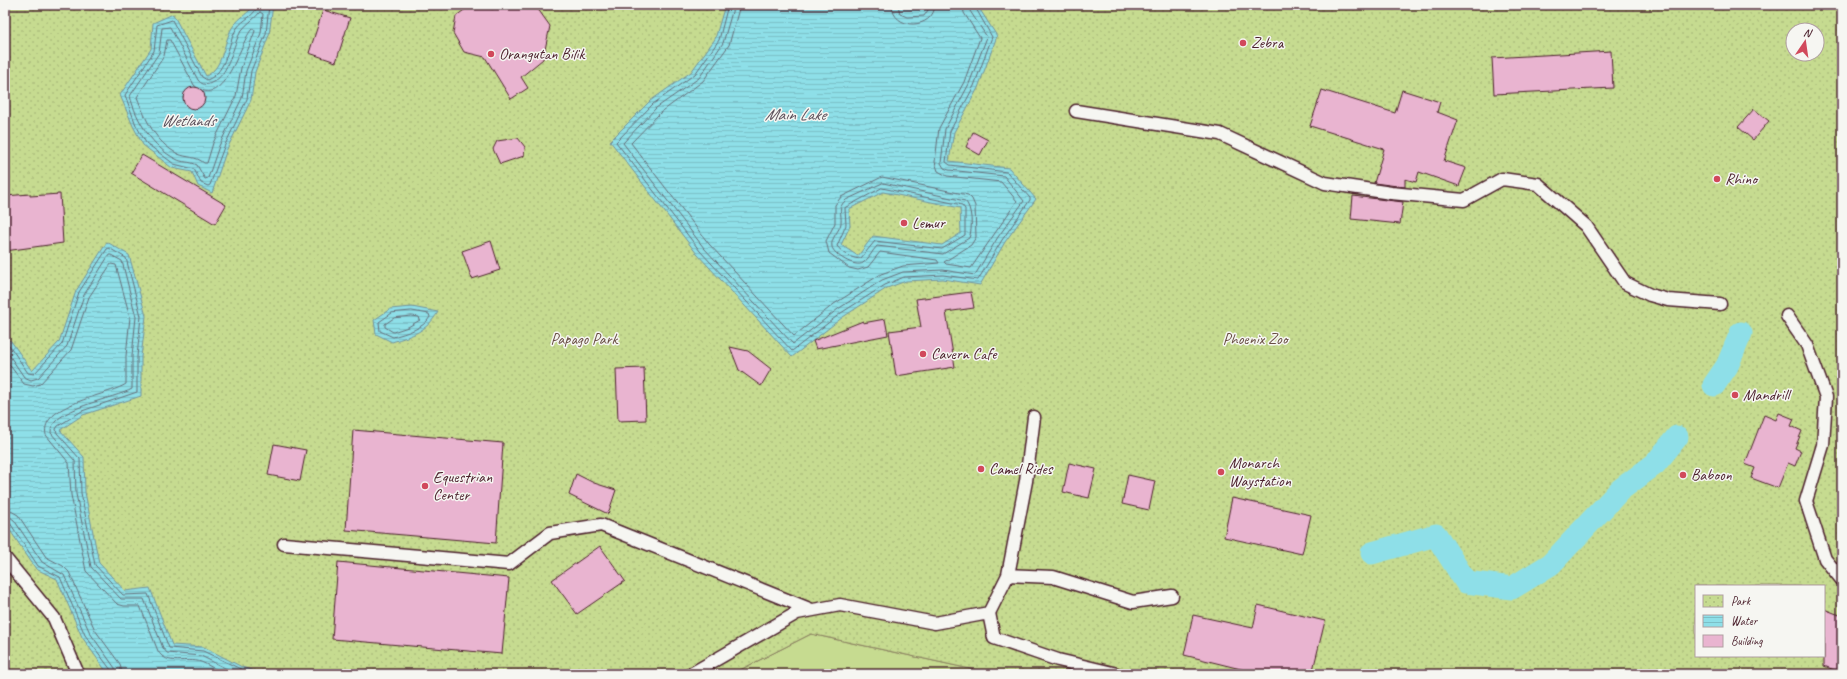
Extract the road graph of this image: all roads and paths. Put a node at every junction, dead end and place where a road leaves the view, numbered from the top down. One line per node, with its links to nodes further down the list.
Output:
1 (1076, 111): 2 (lane)
2 (1720, 304)
3 (1787, 316): 8 (lane)
4 (1034, 417): 7 (lane)
5 (284, 544): 10 (lane)
6 (5, 558): 12 (lane)
7 (1008, 575): 9 (lane); 11 (lane)
8 (1842, 580)
9 (1172, 596)
10 (812, 610): 11 (lane); 13 (lane)
11 (989, 613): 14 (lane)
12 (78, 674)
13 (690, 674)
14 (1118, 674)

